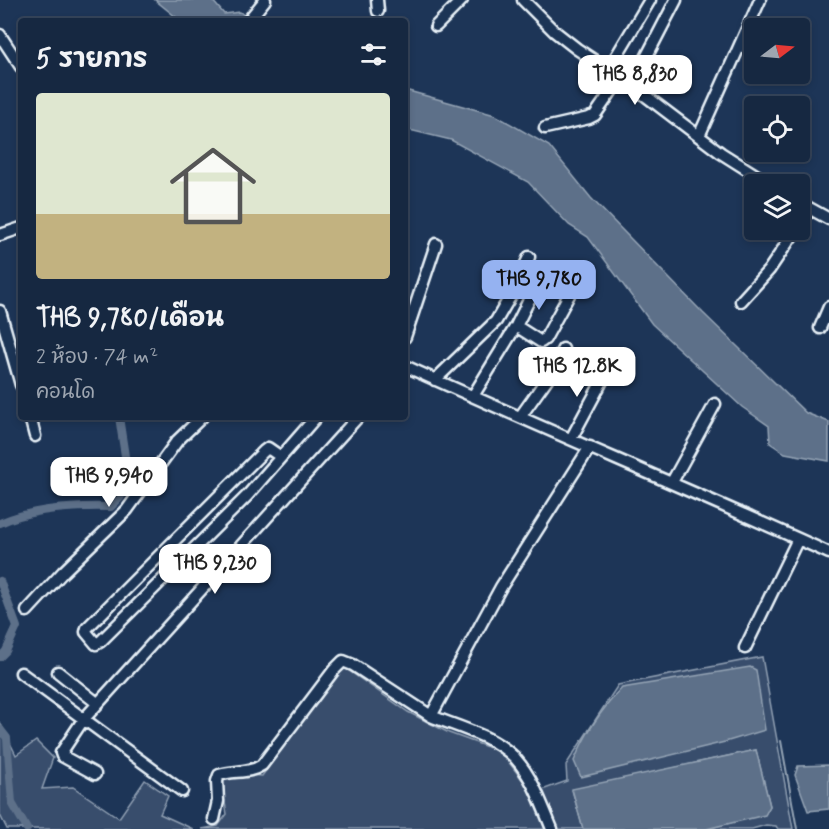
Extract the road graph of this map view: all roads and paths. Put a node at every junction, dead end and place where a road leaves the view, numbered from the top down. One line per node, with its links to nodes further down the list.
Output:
1 (265, 0): 7 (street)
2 (462, 0): 8 (street)
3 (523, 0): 11 (street)
4 (650, 0): 11 (street)
5 (676, 0): 12 (street)
6 (760, 0): 14 (street)
7 (250, 18)
8 (436, 26)
9 (0, 35): 10 (street)
10 (18, 62)
11 (608, 70): 12 (street)
12 (625, 82): 13 (street); 14 (street)
13 (544, 128)
14 (699, 136): 15 (street)
15 (756, 174)
16 (810, 209): 17 (street)
17 (829, 219)
18 (18, 229): 19 (street)
19 (0, 235)
20 (789, 240): 25 (street)
21 (436, 244): 29 (street)
22 (529, 257): 35 (street)
23 (537, 284): 28 (street)
24 (569, 295): 28 (street)
25 (741, 301)
26 (829, 307): 30 (street)
27 (0, 311): 34 (street)
28 (516, 326): 36 (street)
29 (408, 328)
30 (820, 328)
31 (563, 349): 38 (street)
32 (408, 367): 35 (street)
33 (608, 370): 44 (street)
34 (18, 374)
35 (435, 380): 36 (street)
36 (473, 396): 38 (street)
37 (715, 404): 47 (street)
38 (520, 417): 44 (street)
39 (31, 420): 43 (street)
40 (199, 420): 50 (street)
41 (313, 420): 46 (street)
42 (355, 420): 54 (street)
43 (35, 436)
44 (571, 439): 45 (street)
45 (590, 447): 47 (street); 55 (street)
46 (281, 457): 46 (street)
47 (672, 482): 48 (street)
48 (798, 539): 49 (street); 51 (street)
49 (829, 553)
50 (27, 611)
51 (746, 648)
52 (58, 672): 54 (street)
53 (21, 674): 56 (street)
54 (98, 703): 56 (street)
55 (431, 717): 59 (street); 60 (street)
56 (83, 720): 57 (street); 58 (street)
57 (94, 774)
58 (182, 791)
59 (213, 819)
60 (552, 829)

